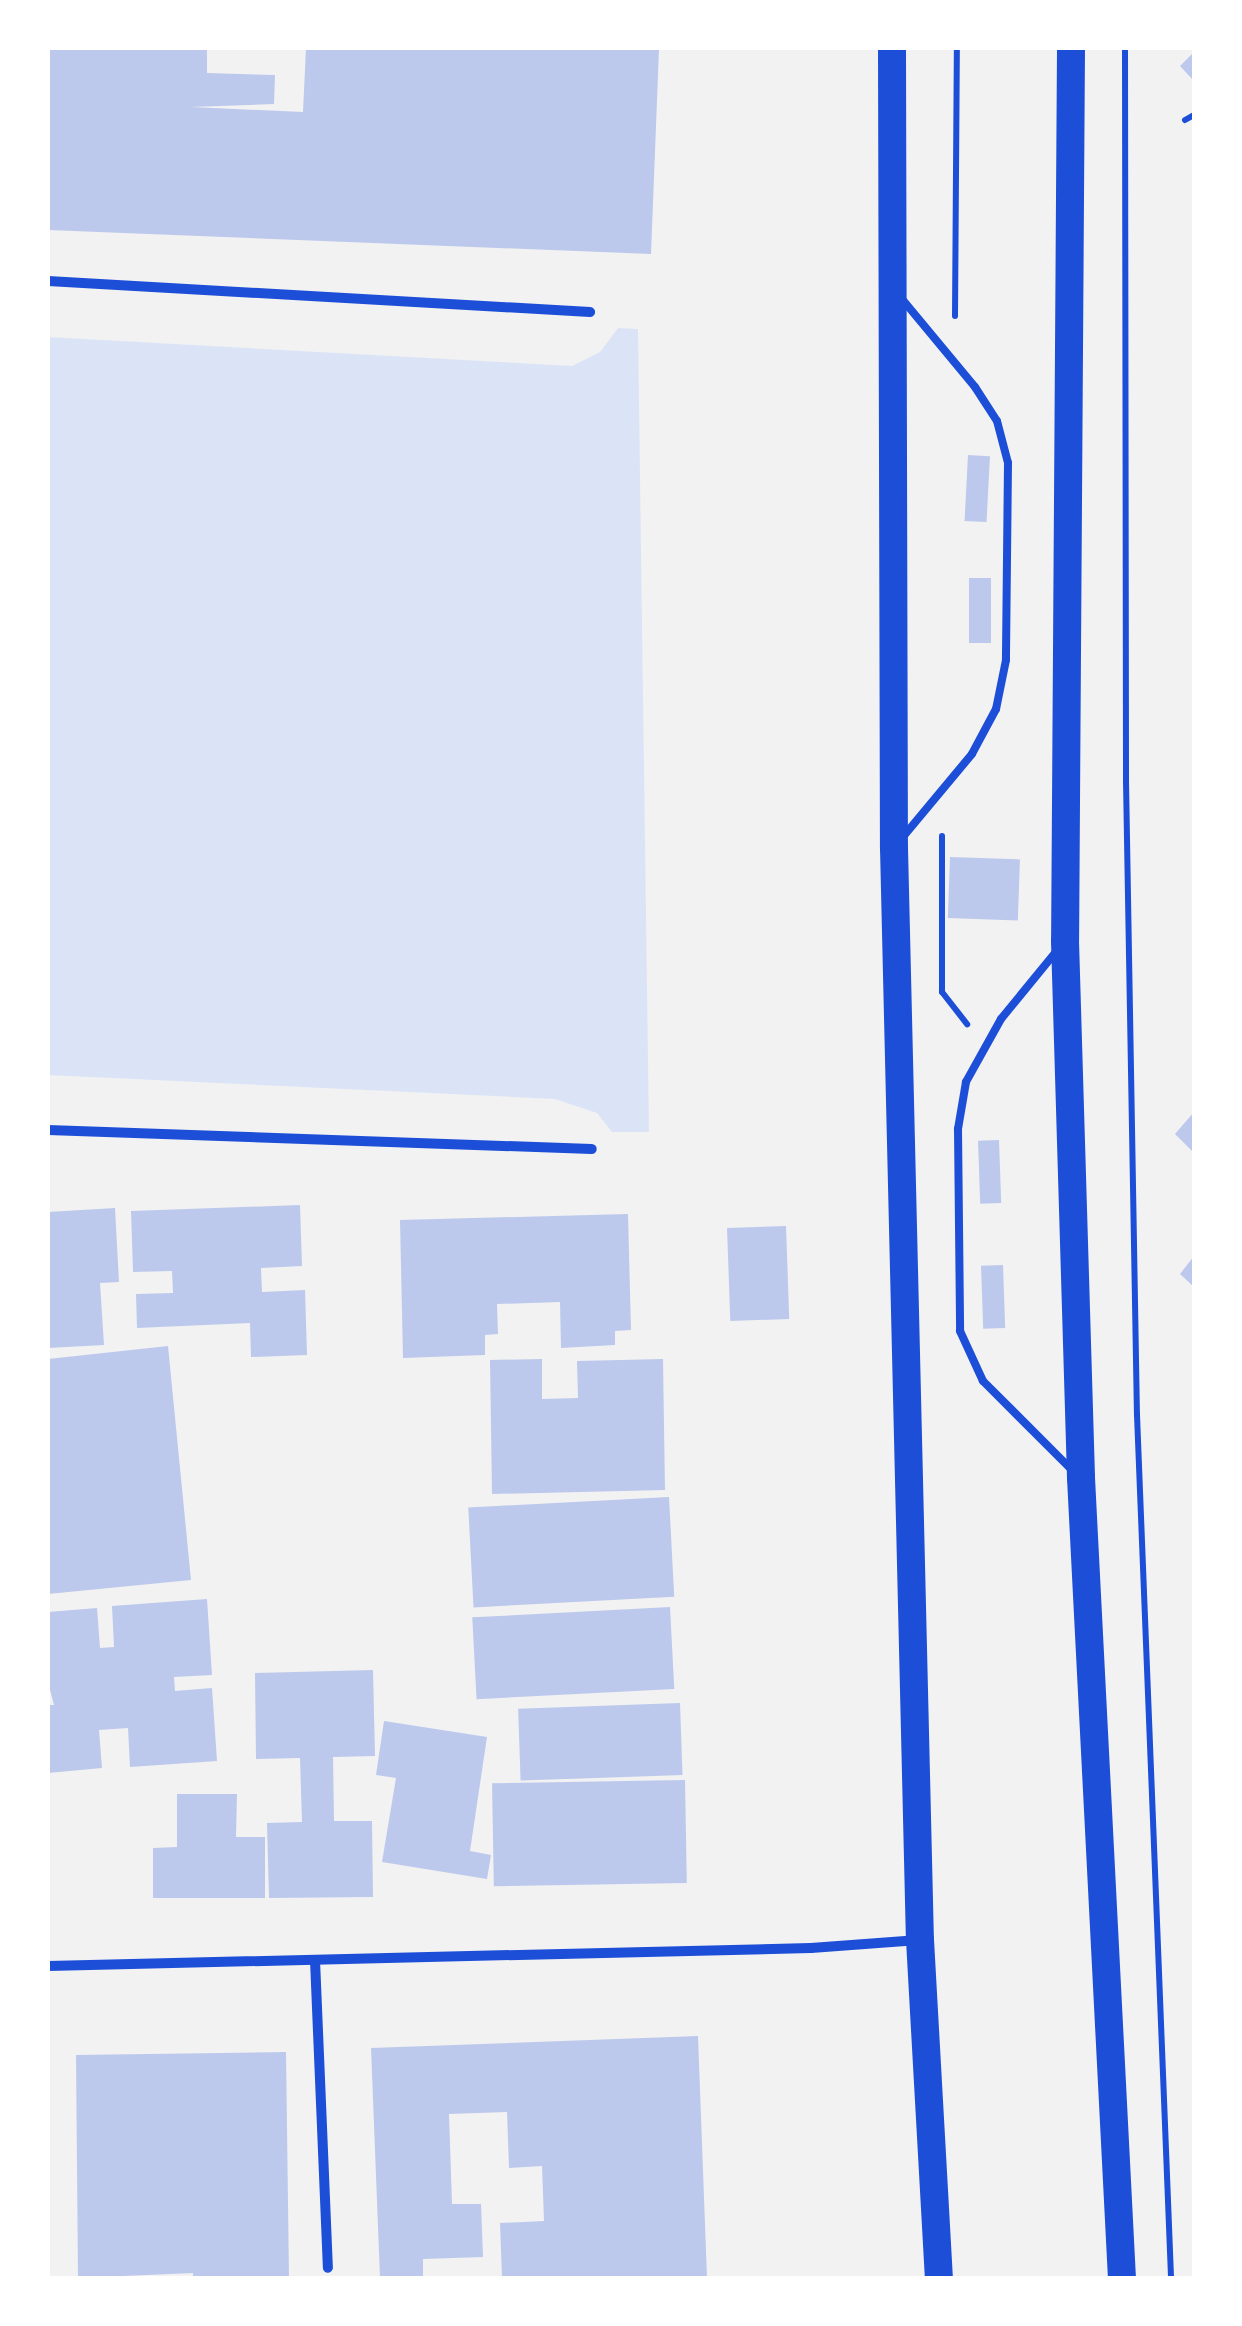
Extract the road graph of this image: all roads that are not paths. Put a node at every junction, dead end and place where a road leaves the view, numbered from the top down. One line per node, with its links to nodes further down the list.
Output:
1 (892, 48): 4 (highway)
2 (1071, 48): 7 (highway)
3 (48, 282): 5 (street)
4 (890, 284): 6 (highway); 6 (lane)
5 (590, 312)
6 (894, 848): 11 (highway)
7 (1065, 941): 10 (highway); 10 (lane)
8 (48, 1130): 9 (street)
9 (592, 1149)
10 (1080, 1478): 16 (highway)
11 (920, 1940): 12 (street); 15 (highway)
12 (315, 1960): 13 (street); 14 (street)
13 (48, 1966)
14 (328, 2268)
15 (939, 2278)
16 (1122, 2278)

